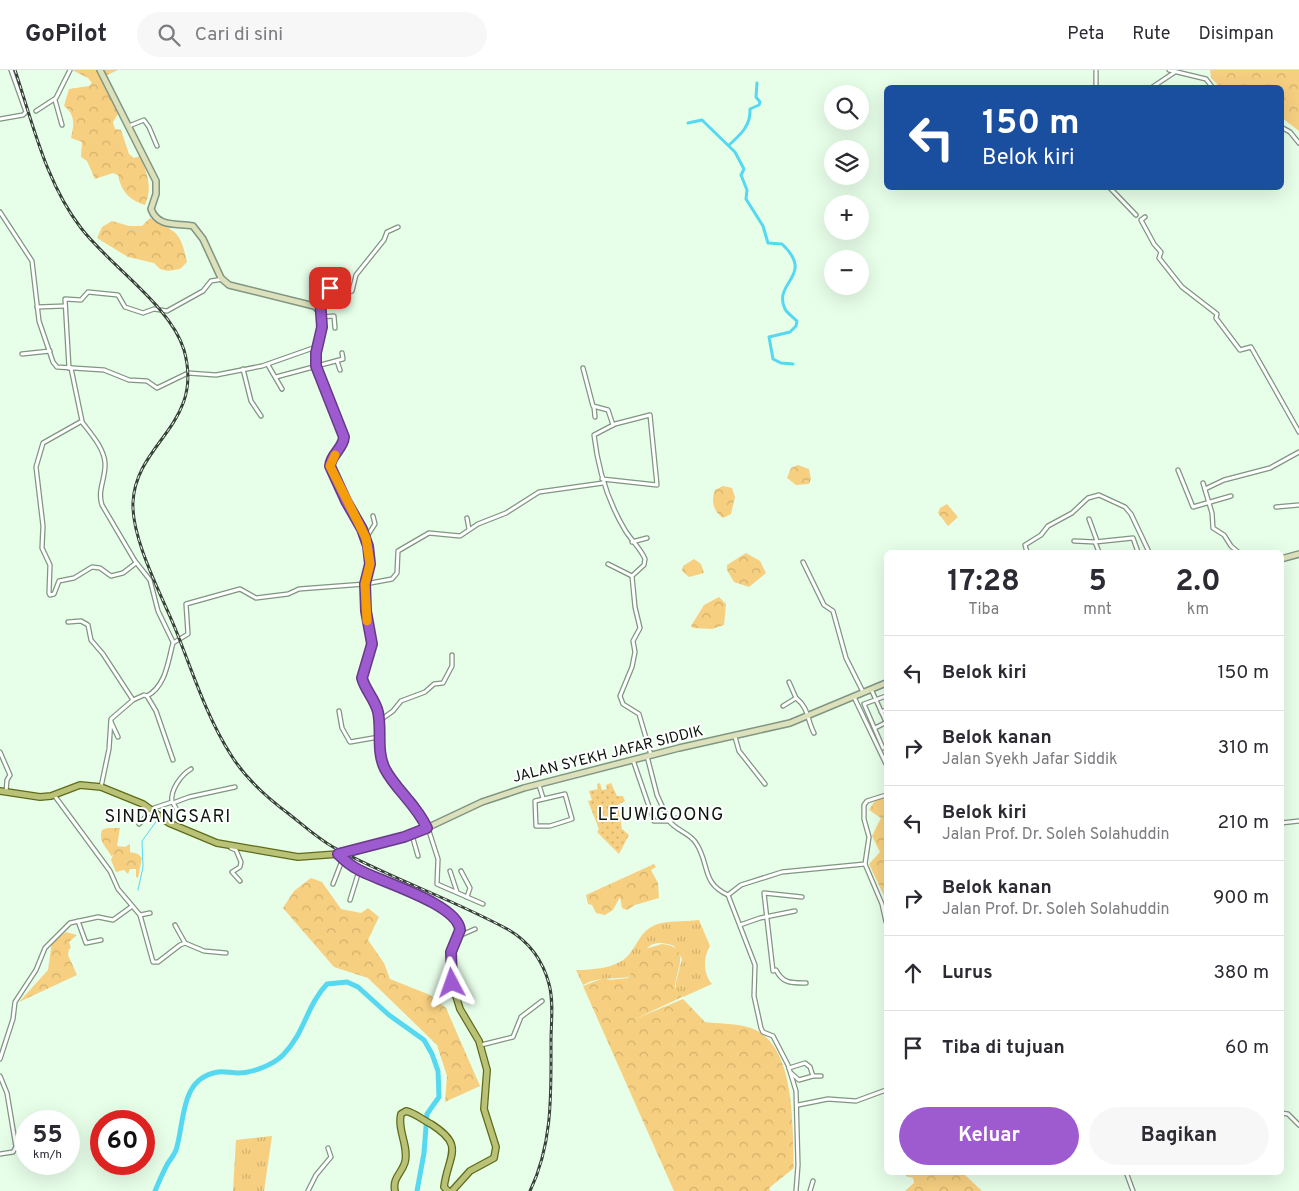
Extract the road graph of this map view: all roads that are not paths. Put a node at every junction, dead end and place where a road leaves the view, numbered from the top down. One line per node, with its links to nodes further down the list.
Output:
1 (11, 70): 11 (street)
2 (70, 70): 9 (street)
3 (100, 70): 13 (street)
4 (1096, 70): 6 (street)
5 (1173, 71): 7 (street); 8 (street)
6 (1096, 85)
7 (1155, 85)
8 (1211, 85)
9 (54, 100): 10 (street); 12 (street)
10 (36, 111)
11 (0, 119)
12 (62, 125)
13 (128, 126): 16 (street); 22 (street)
14 (1284, 129): 15 (street)
15 (1299, 143)
16 (157, 146)
17 (1112, 190): 19 (street)
18 (0, 212): 24 (street)
19 (1136, 215)
20 (1145, 216): 45 (street)
21 (398, 228): 25 (street)
22 (223, 279): 23 (street); 25 (street)
23 (65, 306): 24 (street); 34 (street)
24 (37, 307): 28 (street)
25 (321, 314): 26 (street); 27 (street)
26 (335, 328)
27 (316, 347): 32 (street); 33 (street)
28 (50, 351): 30 (street); 34 (street)
29 (342, 353): 31 (street)
30 (22, 354)
31 (337, 361): 33 (street); 37 (street)
32 (268, 365): 36 (street); 38 (street)
33 (316, 366): 38 (street); 59 (street)
34 (70, 368): 36 (street); 43 (street)
35 (583, 368): 40 (street)
36 (243, 369): 41 (street)
37 (340, 370)
38 (276, 377): 39 (street)
39 (282, 389)
40 (594, 407): 42 (street); 44 (street)
41 (261, 416)
42 (595, 417)
43 (82, 422): 72 (street); 72 (street)
44 (613, 425): 48 (street); 48 (street)
45 (1299, 432)
46 (1299, 452): 50 (street)
47 (1178, 470): 52 (street)
48 (603, 481): 58 (street); 62 (street)
49 (1204, 483): 50 (street)
50 (1205, 489): 52 (street)
51 (1231, 496): 52 (street)
52 (1209, 503): 68 (street)
53 (1299, 505): 54 (street)
54 (1276, 507)
55 (373, 516): 59 (street)
56 (467, 518): 58 (street)
57 (1089, 519): 61 (street)
58 (469, 529): 75 (street)
59 (366, 538): 75 (street)
60 (647, 538): 62 (street)
61 (1096, 541): 63 (street); 65 (street); 66 (street)
62 (632, 542): 74 (street)
63 (1074, 542)
64 (1026, 550): 67 (street)
65 (1098, 550)
66 (1137, 550)
67 (1148, 550)
68 (1235, 550)
69 (1299, 554): 70 (street)
70 (1284, 558)
71 (803, 562): 82 (street)
72 (136, 563): 77 (street)
73 (608, 564): 74 (street)
74 (632, 576): 107 (street)
75 (365, 584): 77 (street); 96 (street)
76 (68, 622): 87 (street)
77 (173, 642): 83 (street)
78 (452, 655): 96 (street)
79 (789, 682): 86 (street)
80 (884, 684): 81 (street, JALAN SYEKH JAFAR SIDDIK)
81 (871, 688): 82 (street, JALAN SYEKH JAFAR SIDDIK); 88 (street)
82 (863, 692): 84 (street, JALAN SYEKH JAFAR SIDDIK)
83 (147, 696): 87 (street); 109 (street)
84 (854, 696): 93 (street, JALAN SYEKH JAFAR SIDDIK); 108 (street)
85 (884, 696): 88 (street)
86 (796, 698): 89 (street); 93 (street)
87 (133, 700): 95 (street)
88 (874, 700): 92 (street); 98 (street)
89 (783, 706)
90 (339, 711): 101 (street)
91 (884, 711): 92 (street)
92 (881, 712): 94 (street)
93 (809, 716): 99 (street); 102 (street, JALAN SYEKH JAFAR SIDDIK)
94 (884, 719)
95 (111, 721): 100 (street); 112 (street)
96 (379, 721): 101 (street)
97 (884, 724): 98 (street)
98 (875, 728): 104 (street)
99 (814, 733)
100 (118, 736)
101 (380, 737): 128 (street)
102 (734, 737): 107 (street, JALAN SYEKH JAFAR SIDDIK); 114 (street)
103 (884, 739): 104 (street)
104 (881, 741): 105 (street)
105 (884, 748)
106 (0, 752): 116 (street)
107 (649, 756): 110 (street, JALAN SYEKH JAFAR SIDDIK); 124 (street)
108 (884, 758)
109 (174, 760)
110 (634, 760): 113 (street, JALAN SYEKH JAFAR SIDDIK); 124 (street)
111 (190, 769): 120 (street)
112 (102, 784): 117 (main road); 121 (main road)
113 (539, 784): 119 (street); 128 (street, JALAN SYEKH JAFAR SIDDIK)
114 (764, 784)
115 (235, 787): 120 (street)
116 (3, 792): 117 (main road)
117 (53, 795): 146 (street)
118 (884, 796): 134 (street)
119 (543, 798): 119 (street)
120 (171, 803): 121 (street); 122 (street)
121 (154, 809): 122 (main road); 127 (street)
122 (161, 818): 130 (main road)
123 (677, 818): 124 (street)
124 (669, 821): 141 (street)
125 (1299, 821): 126 (street)
126 (1284, 823)
127 (139, 824)
128 (427, 828): 129 (street, JALAN SYEKH JAFAR SIDDIK); 140 (street)
129 (412, 835): 131 (street, JALAN SYEKH JAFAR SIDDIK); 132 (street)
130 (216, 843): 131 (main road); 138 (street)
131 (338, 854): 133 (main road)
132 (418, 856)
133 (343, 858): 135 (main road); 139 (street)
134 (865, 864): 141 (street); 149 (street)
135 (359, 870): 144 (street); 156 (main road)
136 (450, 871): 140 (street)
137 (462, 871): 142 (street)
138 (240, 881)
139 (333, 884)
140 (457, 893): 142 (street)
141 (728, 895): 154 (street)
142 (467, 897): 145 (street)
143 (802, 897): 151 (street)
144 (350, 900)
145 (483, 904)
146 (132, 906): 150 (street); 152 (street)
147 (796, 911): 151 (street)
148 (150, 913): 150 (street)
149 (884, 914)
150 (140, 915): 158 (street)
151 (767, 917): 154 (street); 160 (street)
152 (78, 921): 157 (street); 163 (street)
153 (175, 925): 158 (street)
154 (740, 925): 164 (street)
155 (475, 929): 156 (street)
156 (459, 936): 162 (main road)
157 (101, 940)
158 (185, 943): 159 (street)
159 (226, 953)
160 (806, 983)
161 (542, 1002): 162 (street)
162 (480, 1045): 182 (main road)
163 (0, 1059)
164 (789, 1068): 165 (street); 167 (street)
165 (791, 1073): 167 (street); 170 (street)
166 (0, 1076): 174 (street)
167 (813, 1076): 168 (street)
168 (821, 1076)
169 (884, 1091): 170 (street)
170 (798, 1106): 183 (street)
171 (1284, 1113): 172 (street)
172 (1299, 1126)
173 (328, 1148): 178 (street)
174 (0, 1154)
175 (1127, 1175): 185 (street)
176 (311, 1177): 178 (street)
177 (813, 1181): 184 (street)
178 (312, 1182): 179 (street)
179 (308, 1191)
180 (395, 1191): 181 (main road)
181 (448, 1191)
182 (452, 1191)
183 (796, 1191)
184 (810, 1191)
185 (1133, 1191)

